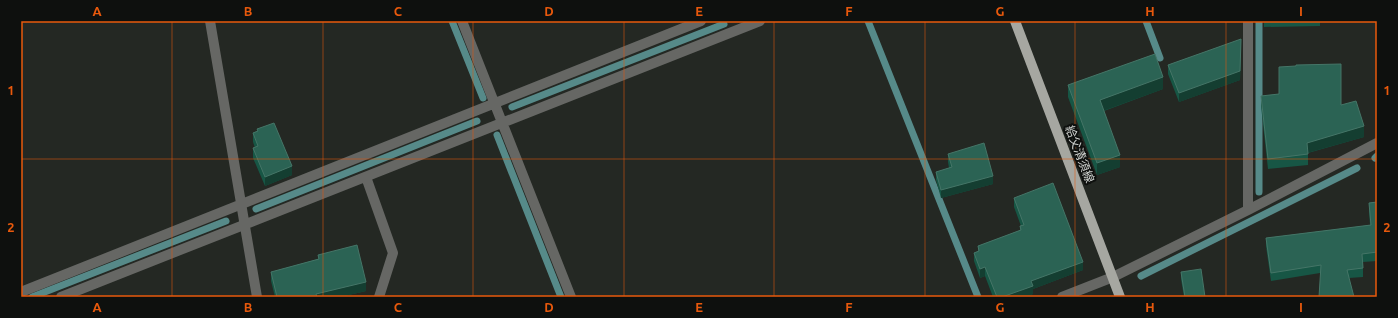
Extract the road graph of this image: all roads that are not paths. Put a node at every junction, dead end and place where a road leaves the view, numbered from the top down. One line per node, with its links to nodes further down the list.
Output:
1 (210, 21): 13 (street)
2 (462, 21): 9 (street)
3 (701, 21): 9 (street)
4 (731, 21): 8 (street)
5 (760, 21): 8 (street)
6 (1015, 21): 16 (main road, 給父清須線)
7 (1248, 21): 14 (street)
8 (735, 31): 10 (street)
9 (494, 104): 10 (street); 13 (street)
10 (502, 123): 12 (street); 21 (street)
11 (1377, 142): 14 (street)
12 (366, 177): 15 (street); 20 (street)
13 (241, 204): 15 (street); 17 (street)
14 (1248, 210): 16 (street)
15 (245, 224): 18 (street); 19 (street)
16 (1112, 277): 22 (street); 23 (main road, 給父清須線)
17 (21, 292)
18 (61, 297)
19 (257, 297)
20 (379, 297)
21 (571, 297)
22 (1062, 297)
23 (1120, 297)

